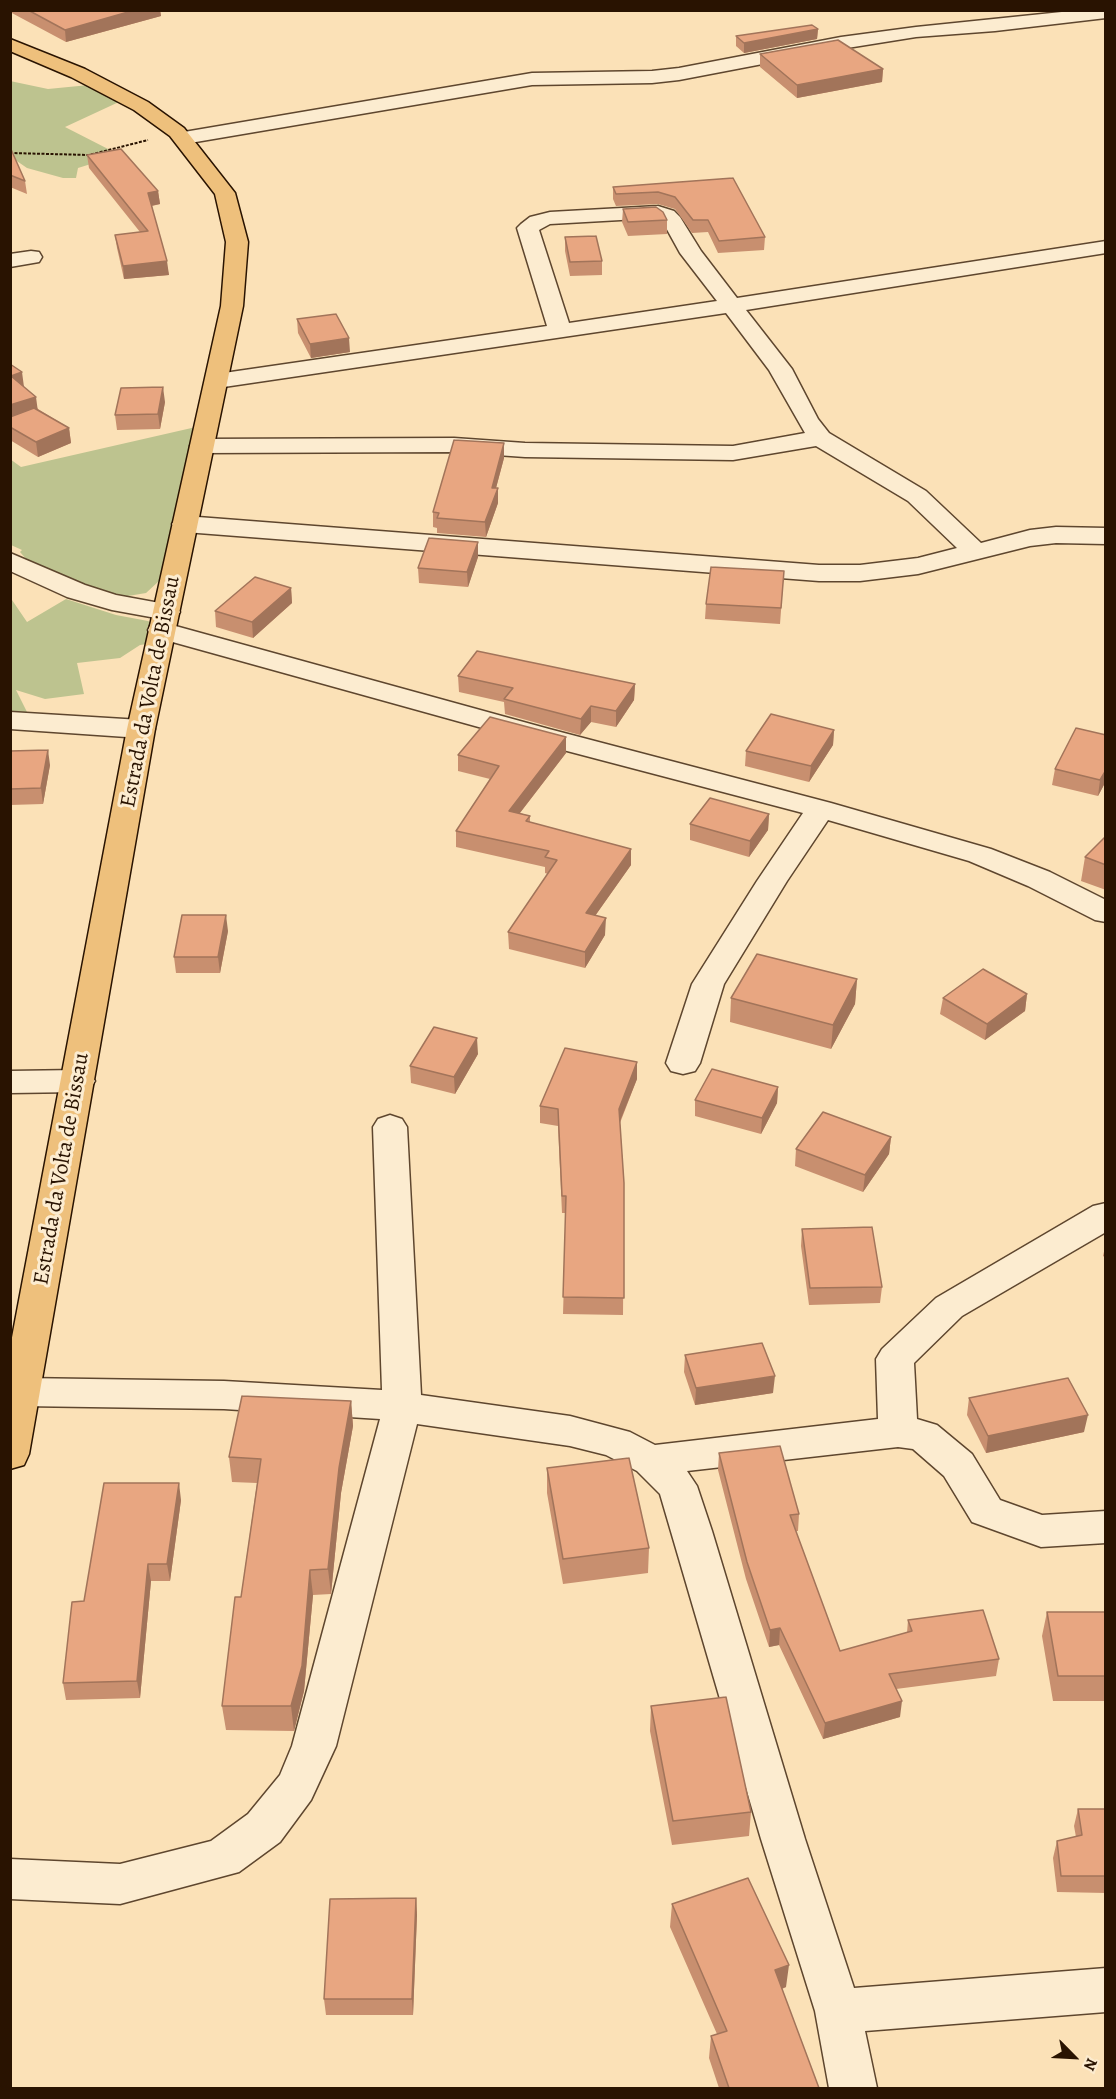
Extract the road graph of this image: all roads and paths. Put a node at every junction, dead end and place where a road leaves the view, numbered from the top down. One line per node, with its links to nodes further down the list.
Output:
1 (1106, 13): 3 (street)
2 (10, 44): 3 (main road, Estrada da Volta de Bissau)
3 (181, 135): 4 (path); 8 (main road, Estrada da Volta de Bissau)
4 (10, 153)
5 (1106, 247): 6 (street)
6 (731, 306): 7 (street); 7 (street); 9 (street)
7 (560, 331): 8 (street)
8 (217, 381): 10 (main road, Estrada da Volta de Bissau)
9 (820, 438): 10 (street); 13 (street)
10 (202, 446): 11 (main road, Estrada da Volta de Bissau)
11 (184, 524): 13 (street); 15 (main road, Estrada da Volta de Bissau)
12 (1106, 536): 13 (street)
13 (974, 550)
14 (10, 561): 15 (street)
15 (164, 621): 17 (main road, Estrada da Volta de Bissau); 18 (street)
16 (10, 720): 17 (street)
17 (141, 729): 21 (main road, Estrada da Volta de Bissau)
18 (821, 809): 19 (street); 20 (street)
19 (1106, 913)
20 (683, 1063)
21 (78, 1081): 22 (street); 25 (main road, Estrada da Volta de Bissau)
22 (10, 1082)
23 (390, 1127): 26 (street)
24 (1106, 1215): 27 (street)
25 (22, 1392): 26 (street); 28 (main road, Estrada da Volta de Bissau)
26 (402, 1407): 29 (street); 31 (street)
27 (898, 1432): 29 (street); 30 (street)
28 (10, 1454)
29 (651, 1460): 33 (street)
30 (1106, 1527)
31 (10, 1879)
32 (1106, 1990): 33 (street)
33 (838, 2011): 34 (street)
34 (853, 2088)

